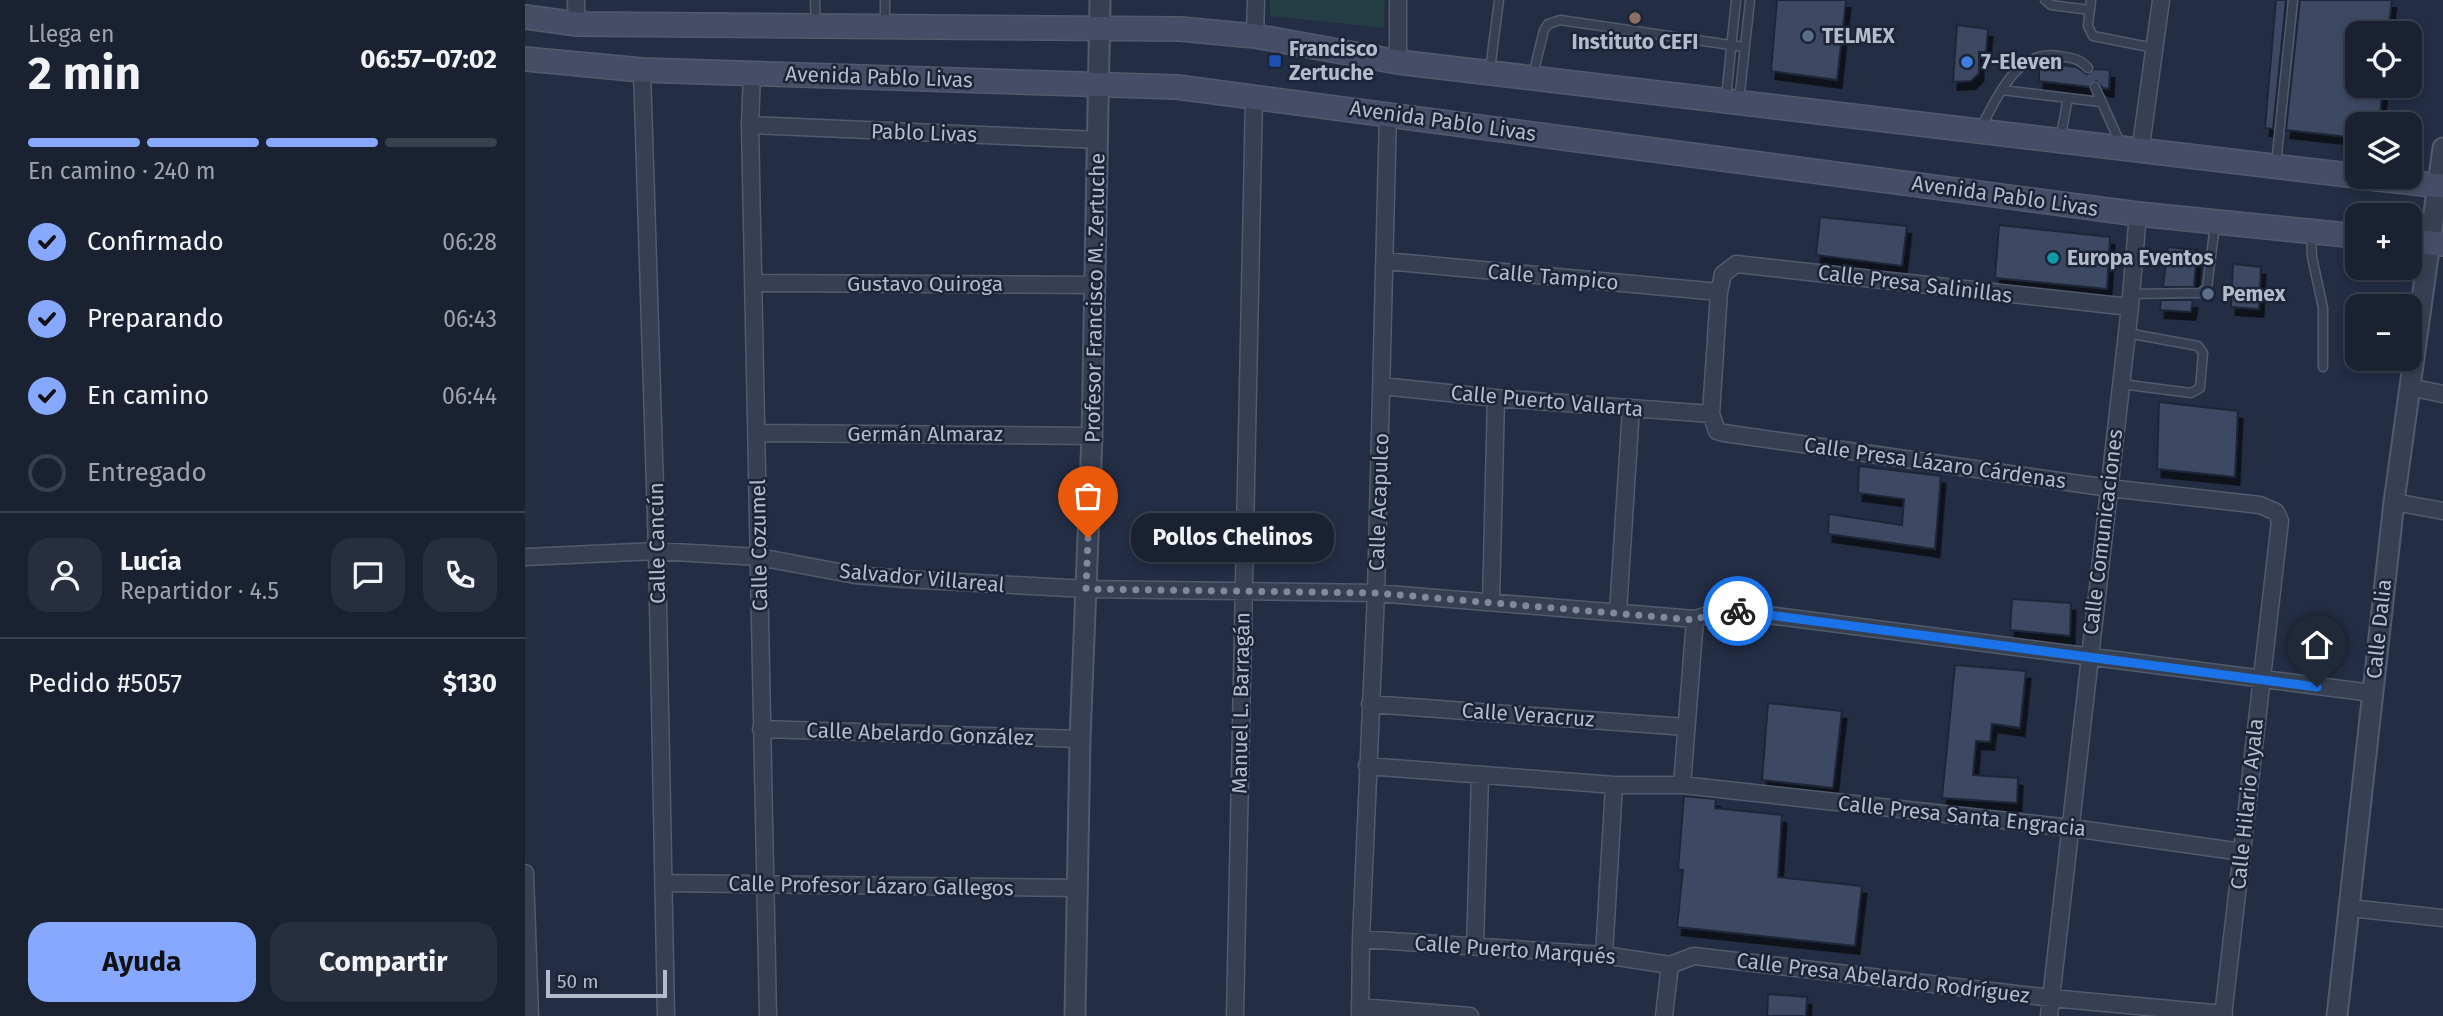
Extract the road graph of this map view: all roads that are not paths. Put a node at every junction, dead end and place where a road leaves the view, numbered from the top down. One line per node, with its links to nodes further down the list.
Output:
1 (576, 0): 16 (street)
2 (815, 0): 17 (lane)
3 (885, 0): 18 (lane)
4 (1100, 0): 19 (street, Profesor Francisco M. Zertuche)
5 (1256, 0): 20 (street)
6 (1398, 0): 25 (street)
7 (1499, 0): 28 (lane)
8 (1736, 0): 21 (lane)
9 (1750, 0): 22 (lane)
10 (2045, 0): 14 (lane)
11 (2091, 0): 14 (lane)
12 (2161, 0): 23 (street)
13 (2293, 0): 45 (lane)
14 (2090, 10): 23 (lane)
15 (525, 18): 16 (main road)
16 (577, 24): 17 (main road)
17 (815, 26): 18 (main road)
18 (885, 26): 19 (main road)
19 (1100, 27): 20 (main road); 31 (street, Profesor Francisco M. Zertuche)
20 (1255, 36): 25 (main road)
21 (1732, 45): 22 (lane); 30 (lane); 37 (lane)
22 (1744, 47): 37 (lane)
23 (2154, 48): 44 (street)
24 (525, 59): 27 (main road, Avenida Pablo Livas)
25 (1398, 62): 28 (main road)
26 (2088, 68): 33 (lane)
27 (642, 70): 29 (main road, Avenida Pablo Livas); 74 (street, Calle Cancún)
28 (1490, 73): 30 (main road)
29 (752, 74): 31 (main road, Avenida Pablo Livas); 39 (street, Calle Cozumel)
30 (1532, 79): 37 (main road)
31 (1099, 84): 34 (main road, Avenida Pablo Livas); 41 (street, Profesor Francisco M. Zertuche)
32 (2095, 88): 36 (lane)
33 (2002, 90): 35 (lane); 40 (lane)
34 (1254, 97): 38 (main road, Avenida Pablo Livas); 78 (street, Manuel L. Barragán)
35 (2068, 98): 36 (lane); 42 (lane)
36 (2101, 102): 44 (lane)
37 (1732, 104): 40 (main road)
38 (1388, 113): 49 (main road, Avenida Pablo Livas); 54 (street, Calle Acapulco)
39 (750, 125): 41 (street, Pablo Livas); 55 (street, Calle Cozumel)
40 (1978, 133): 42 (main road)
41 (1099, 140): 56 (street, Profesor Francisco M. Zertuche)
42 (2059, 143): 44 (main road)
43 (2443, 148): 48 (street, Calle Dalia)
44 (2132, 152): 45 (main road)
45 (2275, 167): 46 (main road)
46 (2345, 175)
47 (2422, 184): 48 (main road)
48 (2441, 186): 53 (street, Calle Dalia)
49 (2138, 214): 50 (main road, Avenida Pablo Livas); 58 (street, Calle Comunicaciones)
50 (2216, 222): 51 (main road, Avenida Pablo Livas); 58 (lane)
51 (2311, 231): 52 (main road, Avenida Pablo Livas); 60 (lane)
52 (2345, 235)
53 (2428, 243): 63 (street, Calle Dalia)
54 (1386, 261): 57 (street, Calle Tampico); 62 (street, Calle Acapulco)
55 (755, 283): 56 (street, Gustavo Quiroga); 68 (street, Calle Cozumel)
56 (1094, 285): 69 (street, Profesor Francisco M. Zertuche)
57 (1719, 292): 58 (street, Calle Presa Salinillas); 67 (street)
58 (2131, 300): 59 (street, Calle Comunicaciones)
59 (2127, 333): 61 (street, Calle Comunicaciones); 61 (lane)
60 (2323, 367)
61 (2121, 384): 70 (street, Calle Comunicaciones)
62 (1382, 386): 65 (street, Calle Puerto Vallarta); 79 (street, Calle Acapulco)
63 (2409, 387): 64 (street); 71 (street, Calle Dalia)
64 (2443, 394)
65 (1496, 398): 66 (street, Calle Puerto Vallarta); 80 (street)
66 (1630, 408): 67 (street, Calle Puerto Vallarta); 81 (street)
67 (1711, 414): 70 (street, Calle Presa Lázaro Cárdenas)
68 (758, 433): 69 (street, Germán Almaraz); 76 (street, Calle Cozumel)
69 (1092, 436): 77 (street, Profesor Francisco M. Zertuche)
70 (2109, 488): 73 (street, Calle Presa Lázaro Cárdenas); 83 (street, Calle Comunicaciones)
71 (2394, 502): 72 (street); 85 (street, Calle Dalia)
72 (2443, 511)
73 (2277, 512): 84 (street, Calle Hilario Ayala)
74 (657, 551): 75 (street, Salvador Villareal); 76 (street, Salvador Villareal); 97 (street, Calle Cancún)
75 (525, 557)
76 (759, 557): 77 (street, Salvador Villareal); 88 (street, Calle Cozumel)
77 (1086, 589): 78 (street, Salvador Villareal); 89 (street, Profesor Francisco M. Zertuche)
78 (1243, 592): 79 (street, Salvador Villareal); 113 (street, Manuel L. Barragán)
79 (1376, 593): 80 (street, Salvador Villareal); 86 (street, Calle Acapulco)
80 (1491, 602): 81 (street, Salvador Villareal)
81 (1618, 612): 82 (street, Salvador Villareal)
82 (1695, 620): 83 (street); 87 (street)
83 (2088, 658): 84 (street); 94 (street, Calle Comunicaciones)
84 (2261, 681): 85 (street); 95 (street, Calle Hilario Ayala)
85 (2372, 692): 100 (street, Calle Dalia)
86 (1370, 704): 87 (street, Calle Veracruz); 90 (street, Calle Acapulco)
87 (1686, 727): 93 (street)
88 (761, 730): 89 (street, Calle Abelardo González); 98 (street, Calle Cozumel)
89 (1080, 739): 99 (street, Profesor Francisco M. Zertuche)
90 (1367, 766): 91 (street); 102 (street, Calle Acapulco)
91 (1480, 776): 92 (street); 103 (street)
92 (1613, 785): 93 (street); 104 (street)
93 (1682, 785): 94 (street, Calle Presa Santa Engracia)
94 (2071, 828): 95 (street, Calle Presa Santa Engracia); 106 (street, Calle Comunicaciones)
95 (2242, 852): 108 (street, Calle Hilario Ayala)
96 (525, 873): 109 (street)
97 (663, 883): 98 (street, Calle Profesor Lázaro Gallegos); 110 (street, Calle Cancún)
98 (767, 886): 99 (street, Calle Profesor Lázaro Gallegos); 111 (street, Calle Cozumel)
99 (1079, 888): 112 (street, Profesor Francisco M. Zertuche)
100 (2350, 908): 101 (street); 117 (street, Calle Dalia)
101 (2443, 918)
102 (1360, 939): 103 (street, Calle Puerto Marqués); 107 (street, Calle Acapulco)
103 (1475, 947): 104 (street, Calle Puerto Marqués)
104 (1604, 955): 105 (street, Calle Puerto Marqués)
105 (1670, 965): 106 (street, Calle Presa Abelardo Rodríguez); 115 (street)
106 (2051, 998): 108 (street, Calle Presa Abelardo Rodríguez); 116 (street, Calle Comunicaciones)
107 (1360, 1011): 114 (street)
108 (2223, 1015)
109 (530, 1016)
110 (666, 1016)
111 (768, 1016)
112 (1075, 1016)
113 (1235, 1016)
114 (1470, 1016)
115 (1664, 1016)
116 (2049, 1016)
117 (2337, 1016)

